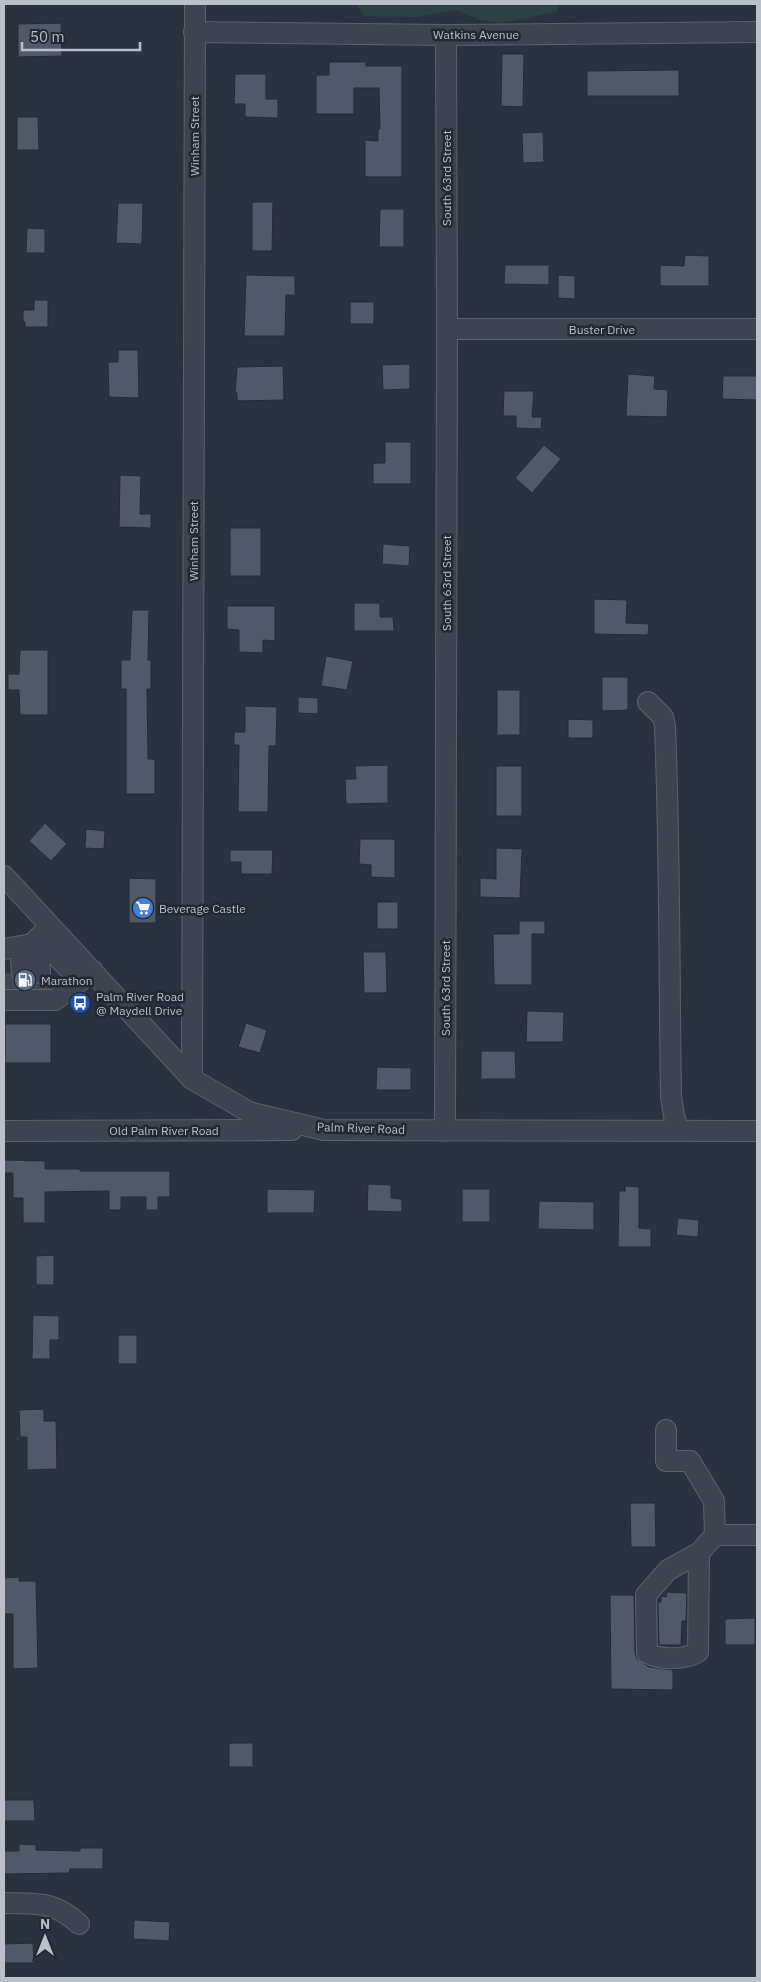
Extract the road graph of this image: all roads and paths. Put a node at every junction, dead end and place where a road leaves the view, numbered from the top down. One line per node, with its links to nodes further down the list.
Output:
1 (195, 4): 2 (street, Winham Street)
2 (194, 32): 4 (street, Watkins Avenue); 12 (street, Winham Street)
3 (757, 32): 4 (street, Watkins Avenue)
4 (446, 35): 5 (street, South 63rd Street)
5 (447, 329): 6 (street, Buster Drive); 15 (street, South 63rd Street)
6 (757, 329)
7 (648, 702): 16 (street)
8 (4, 876): 9 (street, Palm River Road)
9 (26, 942): 10 (street, Palm River Road); 11 (street); 11 (street)
10 (86, 976): 11 (street); 12 (street, Palm River Road)
11 (25, 989)
12 (192, 1078): 13 (street, Palm River Road)
13 (324, 1130): 14 (street, Old Palm River Road); 15 (street, Palm River Road)
14 (4, 1131)
15 (445, 1131): 16 (street, Palm River Road)
16 (679, 1131): 17 (street, Palm River Road)
17 (757, 1131)
18 (666, 1430): 19 (street)
19 (715, 1534): 20 (street); 21 (street)
20 (757, 1535)
21 (699, 1553): 21 (street)
22 (4, 1903): 23 (street)
23 (79, 1924)

